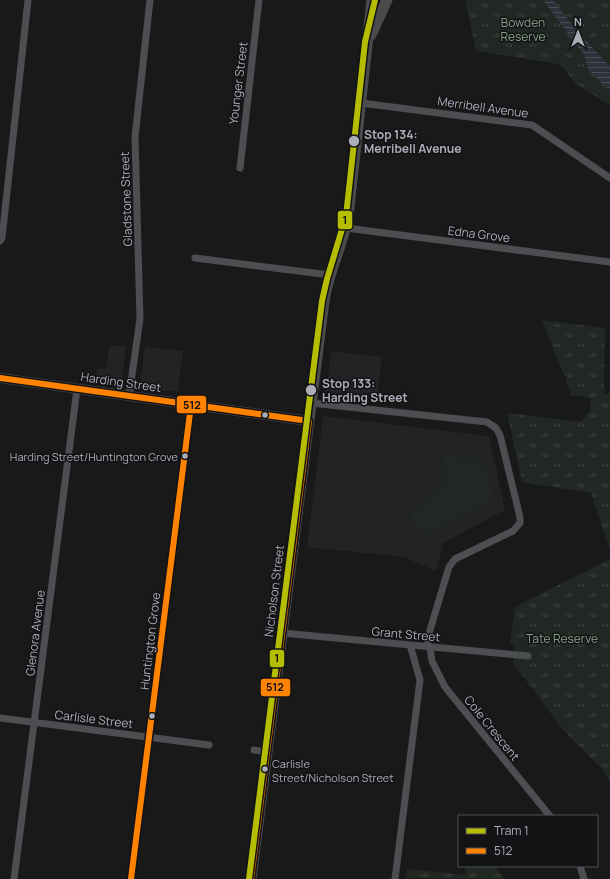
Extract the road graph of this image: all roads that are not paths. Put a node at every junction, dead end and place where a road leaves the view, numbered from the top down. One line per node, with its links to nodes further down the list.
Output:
1 (28, 0): 11 (street)
2 (150, 0): 17 (street, Gladstone Street)
3 (259, 0): 8 (street, Younger Street)
4 (372, 0): 6 (main road, Nicholson Street)
5 (387, 0): 6 (main road, Nicholson Street)
6 (367, 47): 7 (main road, Nicholson Street)
7 (361, 103): 9 (street, Merribell Avenue); 10 (main road, Nicholson Street)
8 (240, 168)
9 (610, 178)
10 (346, 228): 13 (street, Edna Grove); 14 (main road, Nicholson Street)
11 (0, 241)
12 (195, 258): 14 (street)
13 (610, 262)
14 (330, 275): 18 (main road, Nicholson Street)
15 (0, 378): 16 (street, Harding Street)
16 (77, 389): 17 (street, Harding Street); 26 (street, Glenora Avenue)
17 (128, 396): 19 (street, Harding Street)
18 (311, 403): 20 (main road, Nicholson Street); 23 (street, Cole Crescent)
19 (191, 405): 20 (street, Harding Street); 27 (street, Huntington Grove)
20 (309, 421): 21 (main road, Nicholson Street)
21 (282, 633): 22 (street, Grant Street); 30 (main road, Nicholson Street)
22 (410, 645): 23 (street, Grant Street); 36 (street)
23 (429, 647): 24 (street, Grant Street); 31 (street, Cole Crescent)
24 (528, 656)
25 (0, 718): 26 (street, Carlisle Street)
26 (34, 722): 27 (street, Carlisle Street); 33 (street, Glenora Avenue)
27 (149, 737): 28 (street, Carlisle Street); 34 (street, Huntington Grove)
28 (209, 745)
29 (254, 750): 30 (street)
30 (267, 752): 35 (main road, Nicholson Street)
31 (549, 815)
32 (580, 867): 37 (street)
33 (14, 879)
34 (130, 879)
35 (251, 879)
36 (395, 879)
37 (584, 879)

